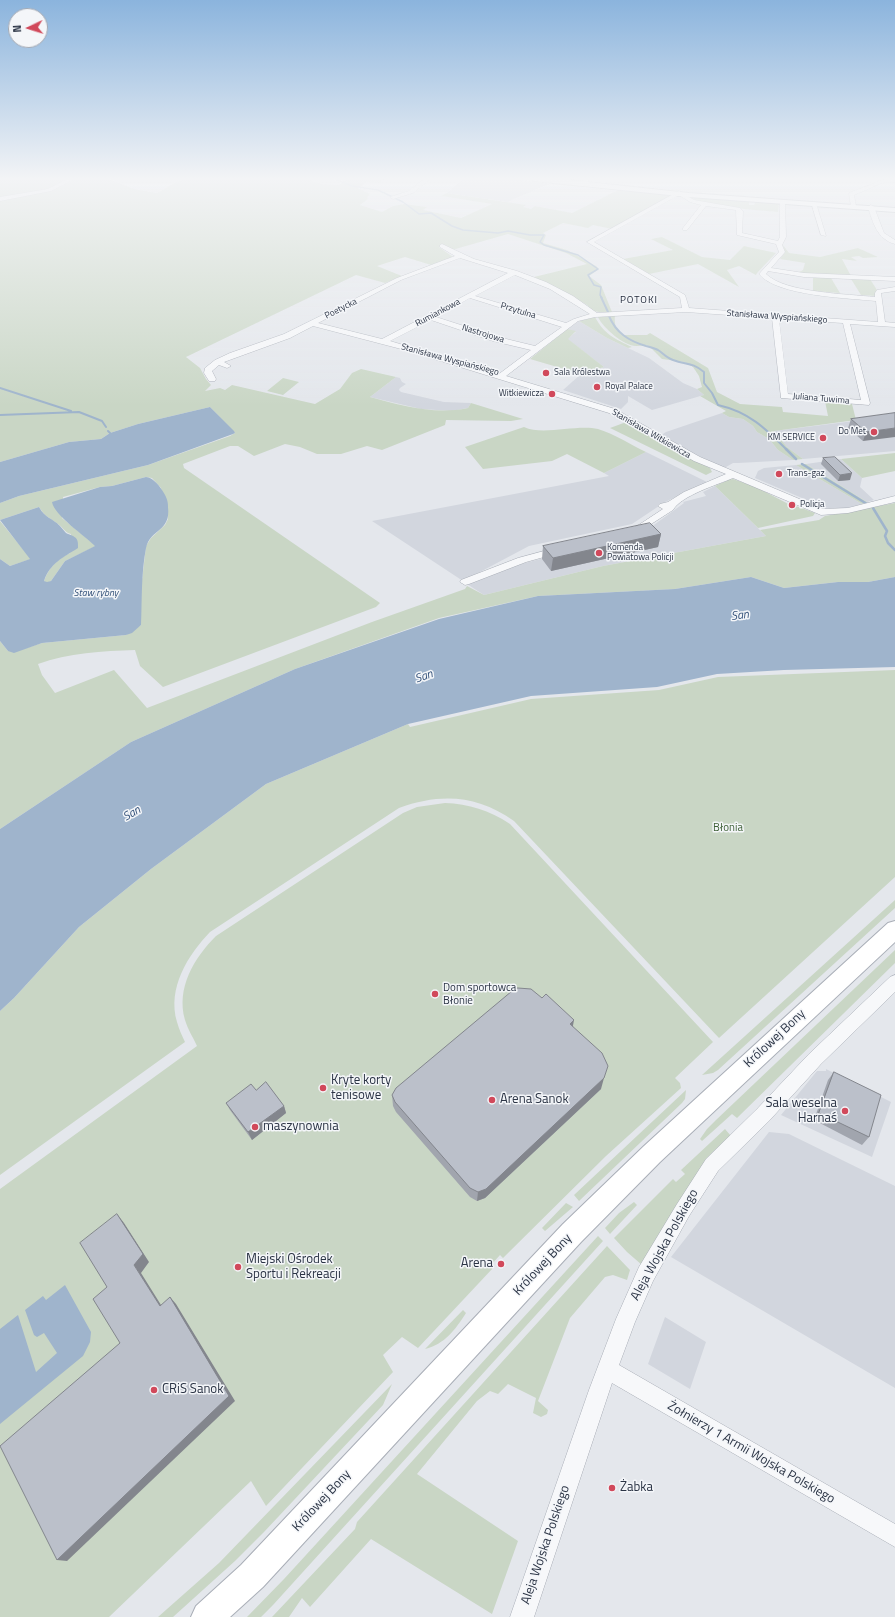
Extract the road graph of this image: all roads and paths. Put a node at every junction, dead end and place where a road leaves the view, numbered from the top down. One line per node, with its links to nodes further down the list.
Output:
1 (454, 254): 4 (street)
2 (611, 254): 11 (street)
3 (780, 254): 5 (street)
4 (458, 257): 6 (street); 16 (street, Poetycka)
5 (768, 269): 7 (street); 10 (street)
6 (515, 272): 9 (street, Rumiankowa); 12 (street)
7 (895, 279)
8 (895, 289): 10 (street)
9 (469, 296): 13 (street, Rumiankowa); 19 (street, Przytulna)
10 (878, 299): 17 (street)
11 (686, 310): 12 (street, Stanisława Wyspiańskiego); 14 (street, Stanisława Wyspiańskiego)
12 (595, 315): 19 (street, Stanisława Wyspiańskiego)
13 (430, 317): 20 (street, Rumiankowa); 21 (street, Nastrojowa)
14 (775, 317): 15 (street, Stanisława Wyspiańskiego); 15 (street, Juliana Tuwima)
15 (846, 322): 17 (street, Stanisława Wyspiańskiego)
16 (312, 324): 20 (street, Stanisława Wyspiańskiego); 22 (street)
17 (882, 324): 18 (street, Stanisława Wyspiańskiego)
18 (895, 325)
19 (567, 326): 21 (street, Stanisława Wyspiańskiego)
20 (383, 342): 24 (street, Stanisława Wyspiańskiego)
21 (537, 349): 24 (street, Stanisława Wyspiańskiego)
22 (218, 362): 23 (street); 25 (street)
23 (227, 366)
24 (501, 376): 26 (street, Stanisława Witkiewicza)
25 (212, 379)
26 (732, 474): 27 (street, Stanisława Witkiewicza); 28 (street)
27 (895, 499)
28 (625, 533)
29 (568, 548): 30 (street)
30 (465, 582)
31 (895, 928): 35 (street, Królowej Bony)
32 (895, 982): 33 (street, Aleja Wojska Polskiego)
33 (607, 1369): 34 (street, Żołnierzy 1 Armii Wojska Polskiego); 36 (street, Aleja Wojska Polskiego)
34 (895, 1536)
35 (207, 1617)
36 (522, 1617)

